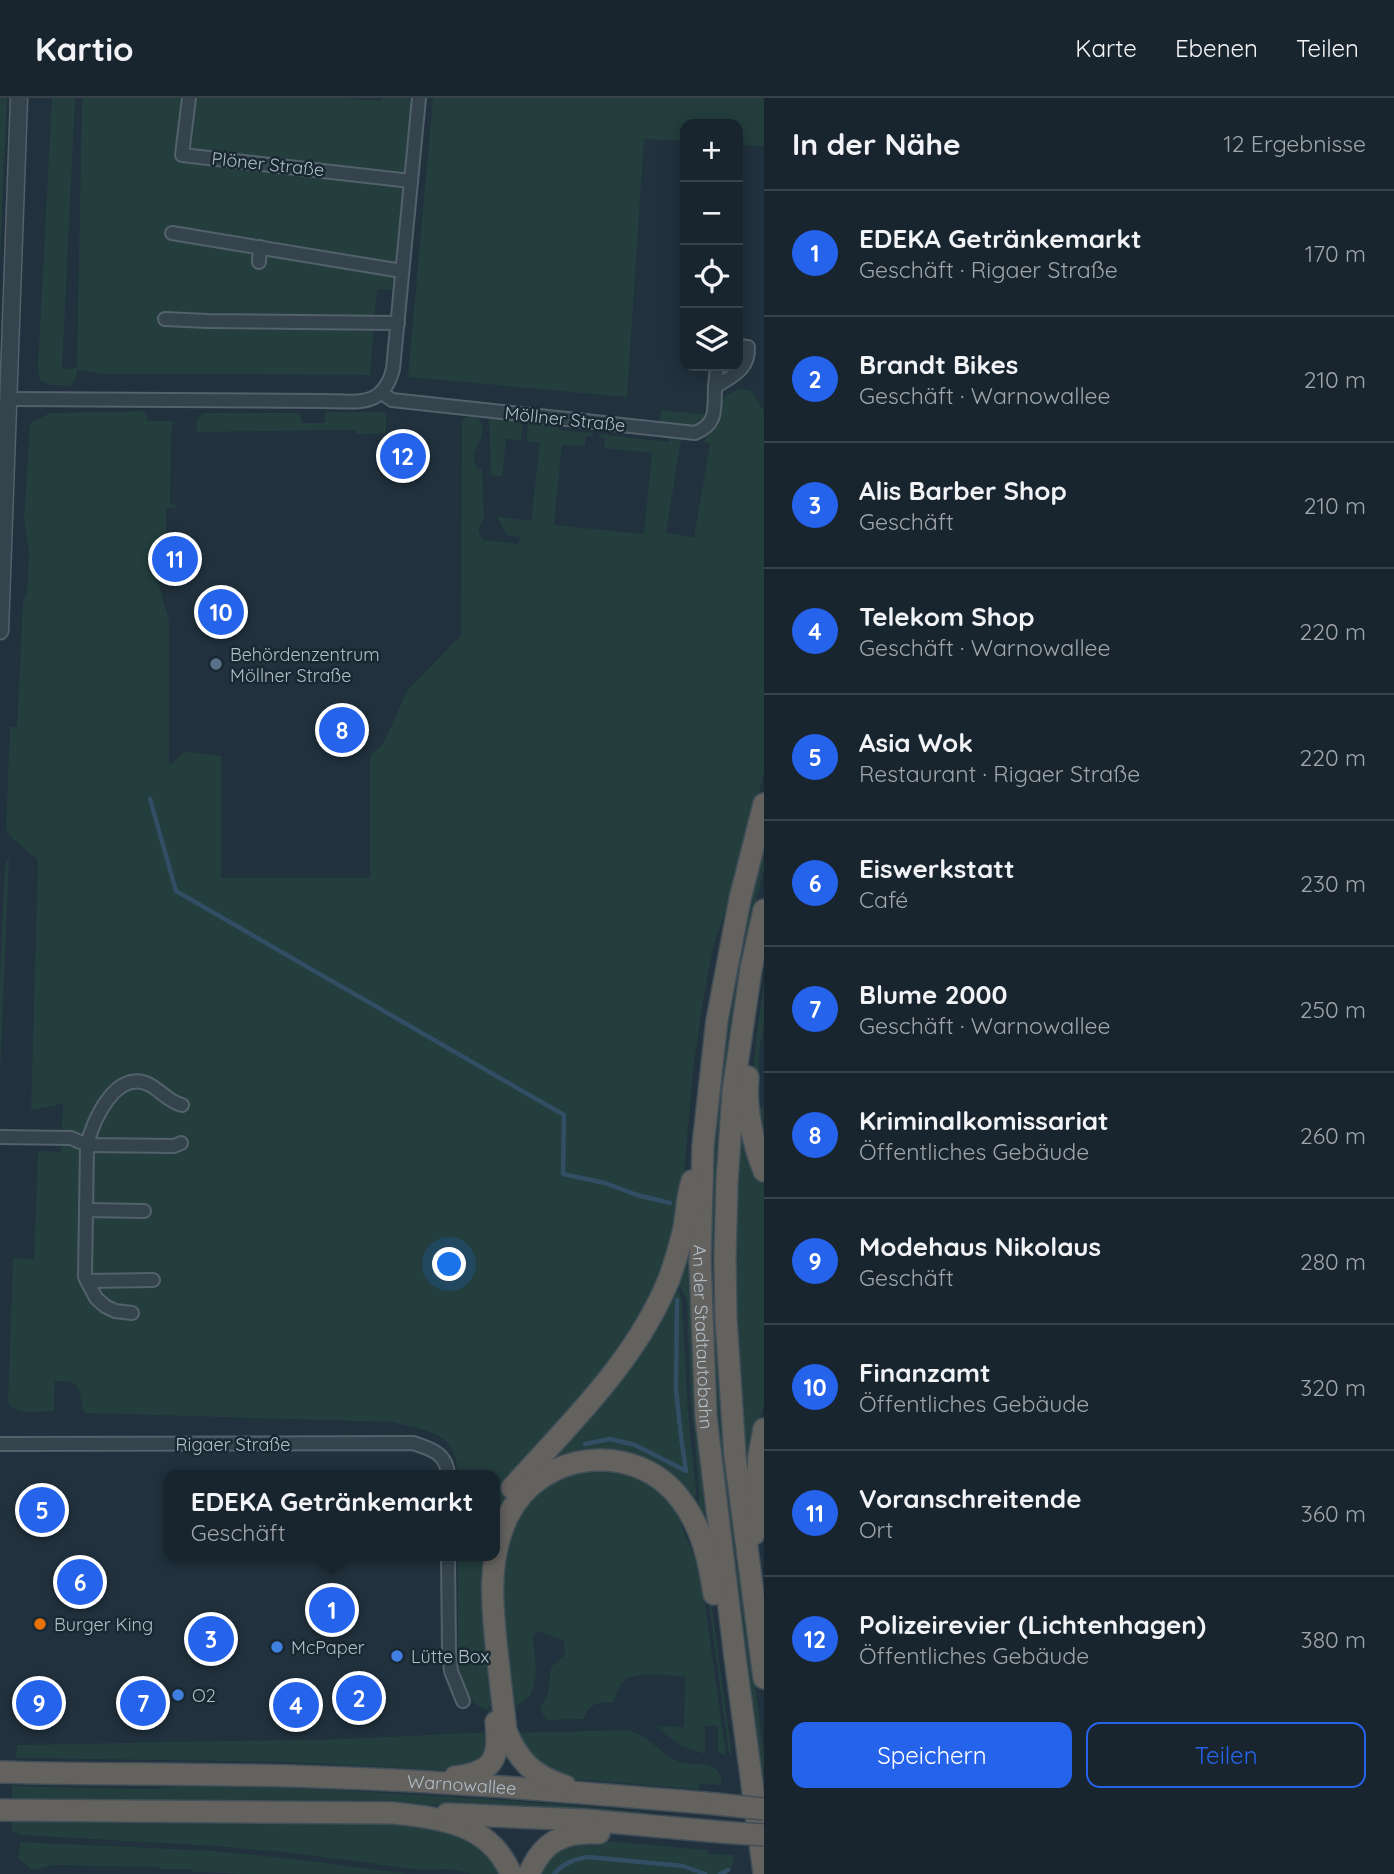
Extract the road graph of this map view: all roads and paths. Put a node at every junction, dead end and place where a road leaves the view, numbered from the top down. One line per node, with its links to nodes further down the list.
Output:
1 (19, 98): 17 (street)
2 (189, 98): 4 (street, Plöner Straße)
3 (419, 98): 4 (street)
4 (411, 181): 8 (street)
5 (172, 233): 6 (street)
6 (260, 247): 7 (street); 8 (street)
7 (259, 262)
8 (402, 271): 10 (street)
9 (165, 319): 10 (street)
10 (398, 323): 16 (street)
11 (743, 346): 12 (street)
12 (743, 368)
13 (717, 371): 15 (street, Möllner Straße)
14 (739, 371): 15 (street)
15 (715, 387): 16 (street, Möllner Straße)
16 (386, 388): 17 (street)
17 (8, 399): 18 (street)
18 (3, 482): 19 (street)
19 (0, 631)
20 (764, 804): 27 (highway, An der Stadtautobahn)
21 (764, 910): 22 (highway, An der Stadtautobahn)
22 (745, 1007): 28 (highway); 42 (highway, An der Stadtautobahn)
23 (182, 1105): 26 (street)
24 (0, 1137): 26 (street)
25 (181, 1143): 26 (street)
26 (87, 1145): 29 (street)
27 (703, 1146): 37 (highway); 43 (highway, An der Stadtautobahn)
28 (764, 1171)
29 (86, 1210): 30 (street); 31 (street)
30 (144, 1211)
31 (87, 1280): 32 (street); 33 (street)
32 (153, 1280)
33 (132, 1313)
34 (764, 1429): 42 (highway)
35 (0, 1444): 36 (street, Rigaer Straße)
36 (447, 1470)
37 (500, 1509)
38 (500, 1538): 43 (highway)
39 (448, 1561): 45 (street)
40 (484, 1561): 46 (highway)
41 (496, 1561): 46 (highway)
42 (750, 1567): 44 (highway, An der Stadtautobahn)
43 (735, 1657): 56 (highway, An der Stadtautobahn)
44 (764, 1678)
45 (463, 1701)
46 (499, 1706): 47 (highway)
47 (502, 1731): 49 (highway); 50 (highway)
48 (0, 1772): 49 (highway, Warnowallee)
49 (416, 1782): 50 (highway, Warnowallee)
50 (589, 1793): 51 (highway, Warnowallee, bridge)
51 (764, 1809)
52 (0, 1810): 53 (highway)
53 (393, 1812): 54 (highway, Warnowallee); 57 (highway)
54 (653, 1826): 55 (highway, Warnowallee, bridge); 58 (highway)
55 (764, 1835)
56 (764, 1873)
57 (511, 1874)
58 (529, 1874)

